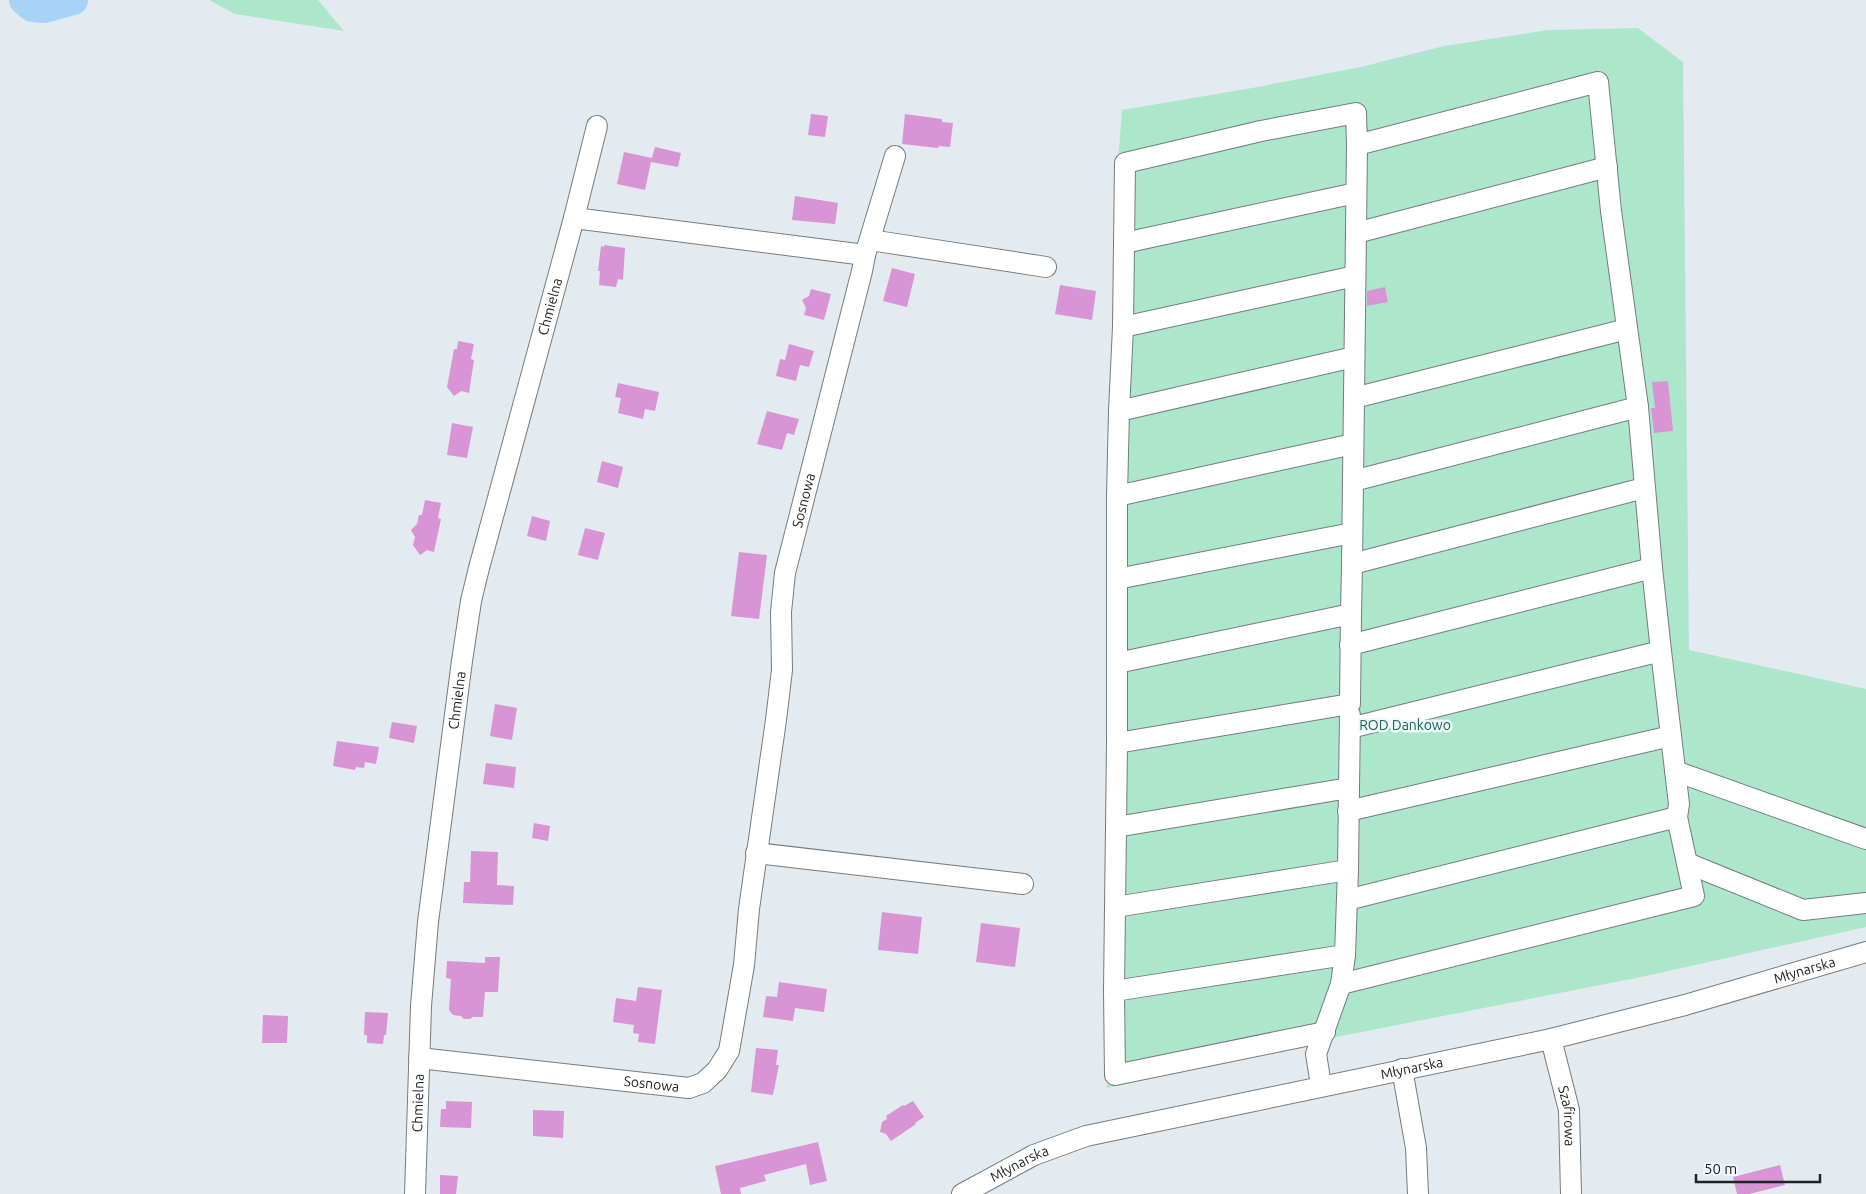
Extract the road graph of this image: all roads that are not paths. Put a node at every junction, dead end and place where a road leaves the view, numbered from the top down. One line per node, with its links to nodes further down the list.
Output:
1 (597, 126): 6 (street, Chmielna)
2 (1357, 145): 4 (street); 5 (street); 8 (street)
3 (895, 156): 9 (street, Sosnowa)
4 (1607, 167): 7 (street); 13 (street)
5 (1356, 193): 7 (street); 8 (street)
6 (574, 218): 9 (street); 53 (street, Chmielna)
7 (1356, 233): 11 (street)
8 (1124, 243): 12 (street)
9 (867, 248): 10 (street); 40 (street, Sosnowa)
10 (1046, 267)
11 (1355, 276): 12 (street); 14 (street)
12 (1122, 327): 17 (street)
13 (1627, 329): 15 (street); 16 (street)
14 (1354, 357): 15 (street); 17 (street)
15 (1354, 398): 18 (street)
16 (1638, 407): 19 (street); 20 (street)
17 (1119, 411): 21 (street)
18 (1353, 444): 19 (street); 21 (street)
19 (1353, 481): 22 (street)
20 (1644, 488): 23 (street); 24 (street)
21 (1117, 496): 25 (street)
22 (1352, 533): 23 (street); 25 (street)
23 (1352, 564): 26 (street)
24 (1652, 568): 27 (street); 28 (street)
25 (1117, 579): 29 (street)
26 (1351, 614): 27 (street); 29 (street)
27 (1350, 645): 30 (street)
28 (1662, 651): 31 (street); 32 (street)
29 (1117, 663): 33 (street)
30 (1350, 704): 31 (street); 33 (street)
31 (1350, 728): 35 (street)
32 (1671, 736): 34 (street); 36 (street)
33 (1117, 743): 38 (street)
34 (1676, 771): 37 (street); 39 (street)
35 (1349, 788): 36 (street); 38 (street)
36 (1348, 810): 42 (street)
37 (1677, 817): 41 (street); 44 (street)
38 (1116, 827): 46 (street)
39 (1866, 839)
40 (756, 853): 43 (street); 53 (street, Sosnowa)
41 (1687, 863): 45 (street); 49 (street)
42 (1348, 870): 44 (street); 46 (street)
43 (1023, 884)
44 (1347, 900): 48 (street)
45 (1866, 903)
46 (1115, 907): 50 (street)
47 (1866, 952): 52 (street, Młynarska)
48 (1345, 955): 49 (street); 50 (street)
49 (1342, 984): 51 (street)
50 (1114, 991): 51 (street)
51 (1325, 1032): 55 (street)
52 (1551, 1039): 54 (street, Młynarska); 59 (street, Szafirowa)
53 (420, 1058): 56 (street, Chmielna)
54 (1402, 1069): 55 (street, Młynarska); 58 (street)
55 (1321, 1085): 57 (street, Młynarska)
56 (415, 1194)
57 (962, 1194)
58 (1418, 1194)
59 (1571, 1194)

